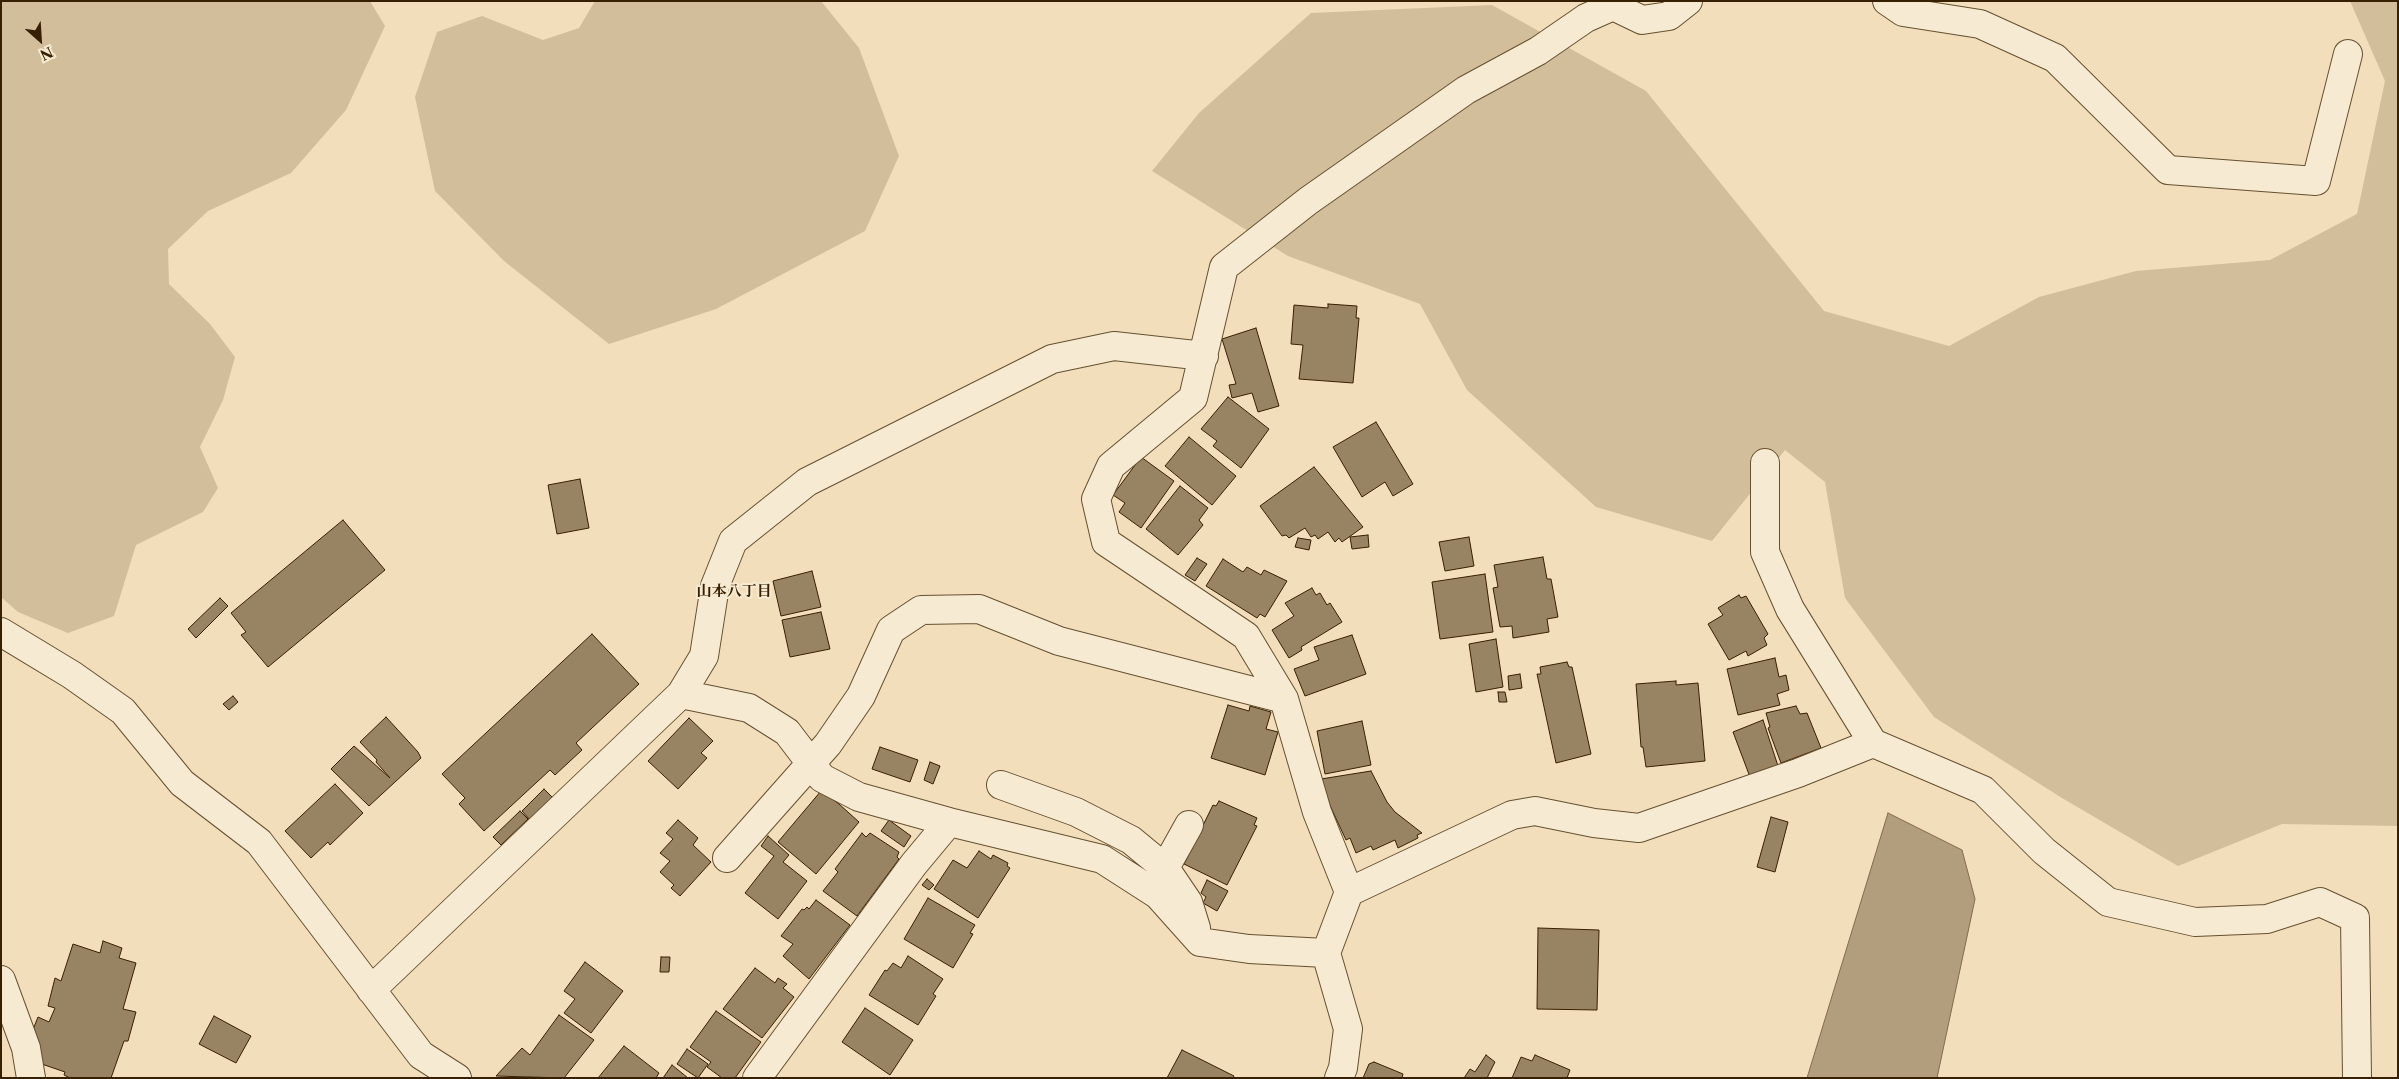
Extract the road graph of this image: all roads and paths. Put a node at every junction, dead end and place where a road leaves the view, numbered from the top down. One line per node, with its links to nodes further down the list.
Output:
1 (1688, 1): 4 (street)
2 (1887, 1): 3 (street)
3 (2348, 54)
4 (1204, 356): 7 (street); 8 (street)
5 (1765, 463): 9 (street)
6 (1, 632): 20 (street)
7 (681, 694): 10 (street); 20 (street)
8 (1284, 699): 10 (street); 16 (street)
9 (1873, 743): 16 (street); 25 (street)
10 (810, 763): 12 (street); 14 (street)
11 (1001, 785): 15 (street)
12 (949, 822): 17 (street); 23 (street)
13 (1189, 825): 15 (street)
14 (727, 858)
15 (1165, 868): 17 (street)
16 (1349, 892): 18 (street)
17 (1200, 942): 18 (street)
18 (1326, 953): 24 (street)
19 (1, 980): 21 (street)
20 (370, 990): 22 (street)
21 (31, 1078)
22 (457, 1078)
23 (757, 1078)
24 (1339, 1078)
25 (2357, 1078)

